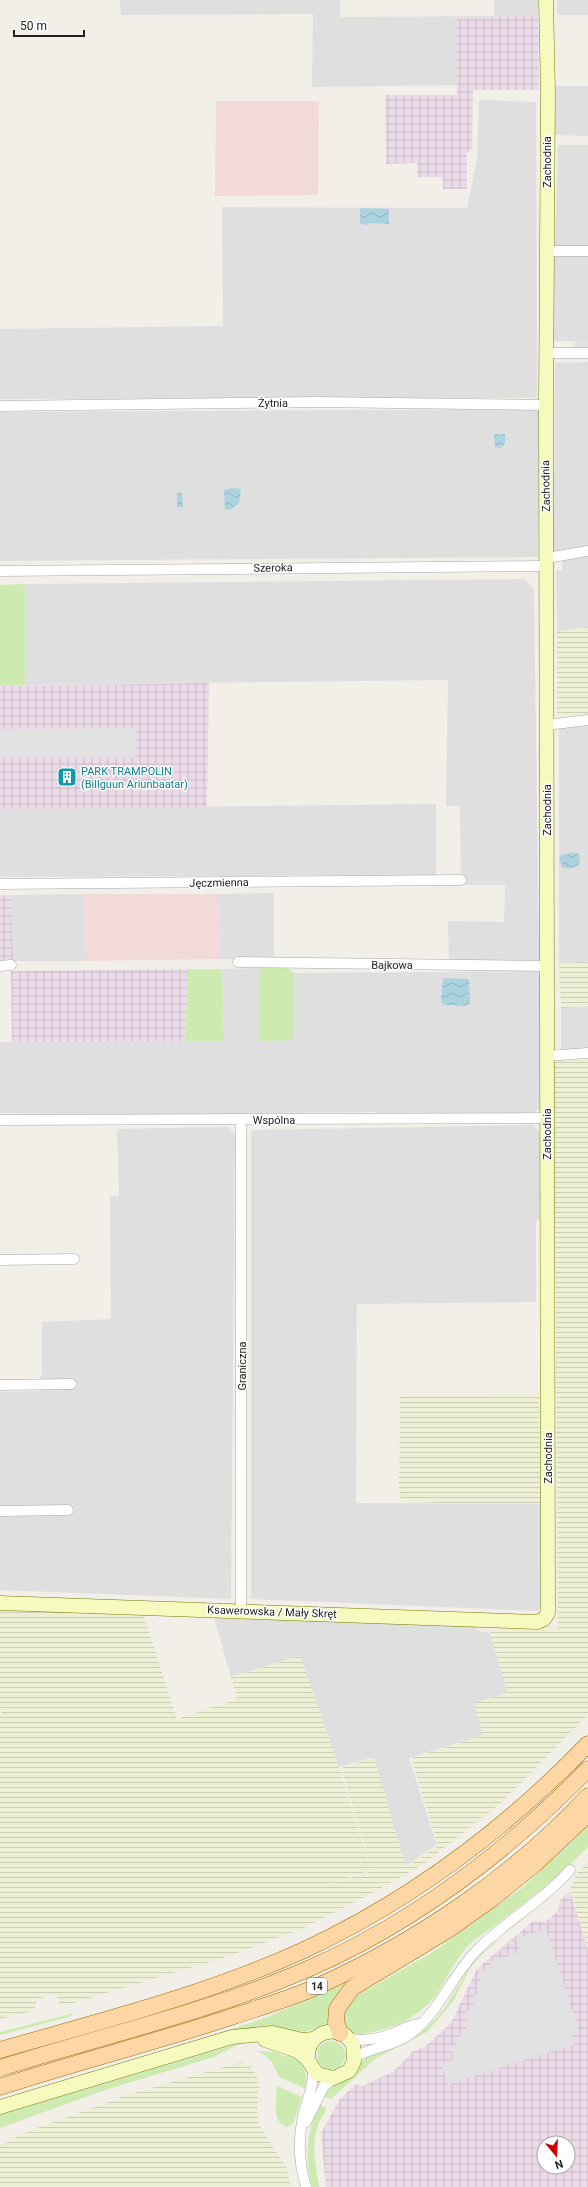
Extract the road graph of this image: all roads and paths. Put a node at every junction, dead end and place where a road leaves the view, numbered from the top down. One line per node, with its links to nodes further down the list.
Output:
1 (546, 0): 2 (street, Zachodnia)
2 (547, 251): 3 (street); 4 (street, Zachodnia)
3 (588, 251)
4 (546, 353): 5 (street); 7 (street, Zachodnia)
5 (588, 353)
6 (0, 406): 7 (street, Żytnia)
7 (546, 406): 9 (street, Zachodnia)
8 (588, 551): 9 (street, Szeroka)
9 (547, 562): 10 (street, Szeroka); 12 (street, Zachodnia)
10 (0, 571)
11 (588, 720): 12 (street)
12 (547, 724): 18 (street, Zachodnia)
13 (461, 880): 14 (street, Jęczmienna)
14 (0, 884)
15 (238, 962): 18 (street, Bajkowa)
16 (11, 965): 17 (street)
17 (0, 966)
18 (547, 966): 20 (street, Zachodnia)
19 (588, 1053): 20 (street)
20 (547, 1056): 21 (street, Zachodnia)
21 (547, 1118): 23 (street, Wspólna); 32 (street, Zachodnia)
22 (0, 1120): 23 (street, Wspólna)
23 (241, 1120): 31 (street, Graniczna)
24 (0, 1260): 25 (street)
25 (74, 1260)
26 (71, 1384): 27 (street)
27 (0, 1385)
28 (68, 1510): 29 (street)
29 (0, 1511)
30 (0, 1603): 31 (street, Ksawerowska / Mały Skręt)
31 (241, 1611): 32 (street, Ksawerowska / Mały Skręt)
32 (544, 1619)
33 (588, 1744): 42 (main road)
34 (588, 1768): 45 (main road, 14)
35 (588, 1796): 47 (main road, 14)
36 (588, 1814): 40 (main road)
37 (570, 1870): 38 (street)
38 (420, 2024): 40 (street); 43 (street)
39 (254, 2035): 41 (street); 44 (street); 48 (street)
40 (345, 2036): 41 (street); 43 (street)
41 (314, 2038): 44 (street)
42 (0, 2050)
43 (354, 2061): 46 (street)
44 (311, 2065): 46 (street); 49 (street)
45 (0, 2068)
46 (334, 2078): 49 (street)
47 (0, 2087)
48 (0, 2107)
49 (300, 2145): 50 (street)
50 (306, 2187)

